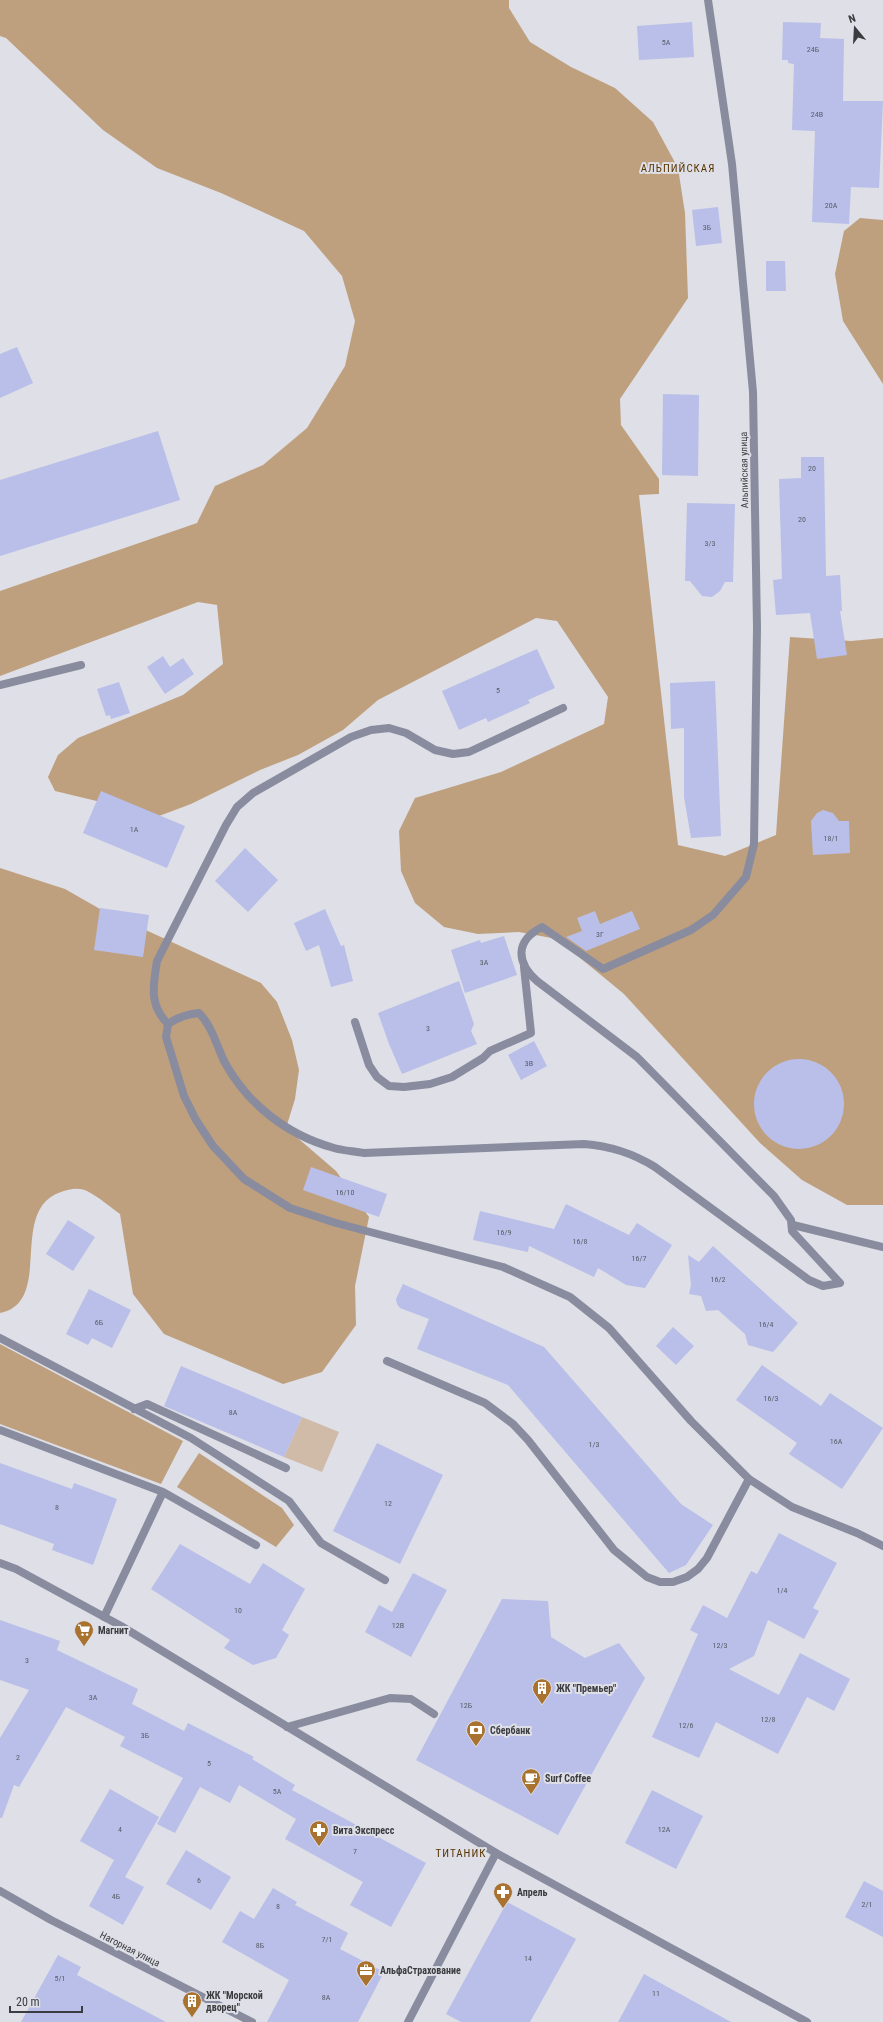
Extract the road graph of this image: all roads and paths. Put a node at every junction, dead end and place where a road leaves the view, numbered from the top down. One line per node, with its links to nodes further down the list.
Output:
1 (708, 0): 5 (street, Альпийская улица)
2 (81, 665): 3 (street)
3 (0, 685)
4 (563, 708): 7 (street)
5 (524, 967): 6 (street); 8 (street)
6 (355, 1022)
7 (168, 1024): 8 (street); 15 (street)
8 (793, 1225): 9 (street)
9 (883, 1248)
10 (0, 1338): 12 (street)
11 (387, 1361): 15 (street)
12 (134, 1408): 14 (street); 20 (street)
13 (0, 1430): 16 (street)
14 (286, 1468)
15 (749, 1479): 18 (street)
16 (164, 1492): 17 (street); 21 (street)
17 (256, 1545)
18 (883, 1546)
19 (0, 1563): 21 (street)
20 (385, 1580)
21 (104, 1617): 23 (street)
22 (434, 1714): 23 (street)
23 (287, 1727): 24 (street)
24 (496, 1853): 27 (street); 28 (street)
25 (1, 1892): 26 (street, Нагорная улица)
26 (252, 2022)
27 (408, 2022)
28 (807, 2022)

